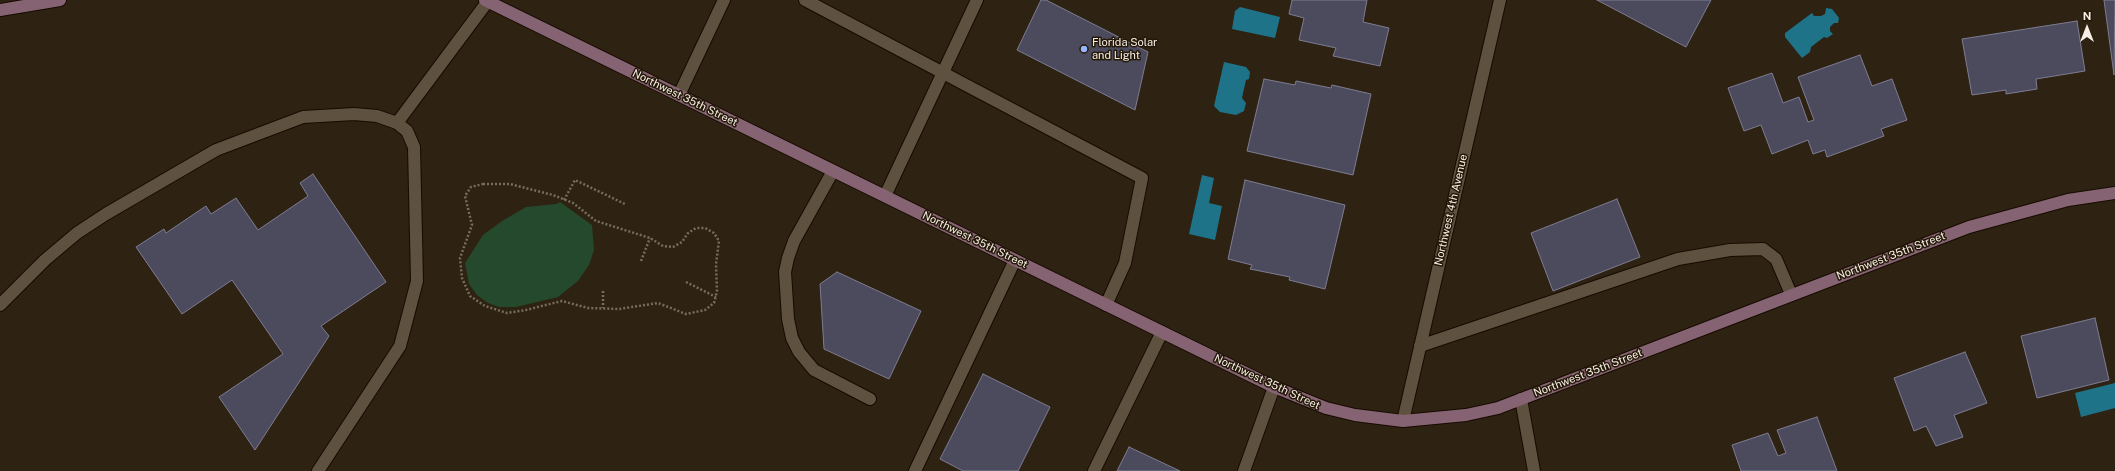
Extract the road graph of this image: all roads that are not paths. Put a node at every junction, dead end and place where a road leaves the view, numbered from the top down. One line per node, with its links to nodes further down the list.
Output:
1 (60, 0): 7 (street)
2 (724, 0): 9 (street)
3 (806, 0): 8 (street)
4 (977, 0): 8 (street)
5 (1500, 0): 19 (street, Northwest 4th Avenue)
6 (487, 1): 9 (street, Northwest 35th Street); 10 (street)
7 (0, 10)
8 (943, 72): 13 (street); 17 (street)
9 (679, 95): 11 (street, Northwest 35th Street)
10 (397, 123): 16 (street); 24 (street)
11 (833, 171): 13 (street, Northwest 35th Street); 22 (street)
12 (2115, 193): 15 (street, Northwest 35th Street)
13 (885, 196): 14 (street, Northwest 35th Street)
14 (1015, 260): 17 (street, Northwest 35th Street); 25 (street)
15 (1791, 294): 19 (street); 21 (street, Northwest 35th Street)
16 (0, 305)
17 (1106, 305): 18 (street, Northwest 35th Street)
18 (1162, 332): 20 (street, Northwest 35th Street); 26 (street)
19 (1420, 346): 23 (street, Northwest 4th Avenue)
20 (1274, 387): 23 (street, Northwest 35th Street); 27 (street)
21 (1521, 399): 23 (street, Northwest 35th Street); 28 (street)
22 (870, 400)
23 (1403, 421)
24 (318, 471)
25 (915, 471)
26 (1094, 471)
27 (1244, 471)
28 (1534, 471)

